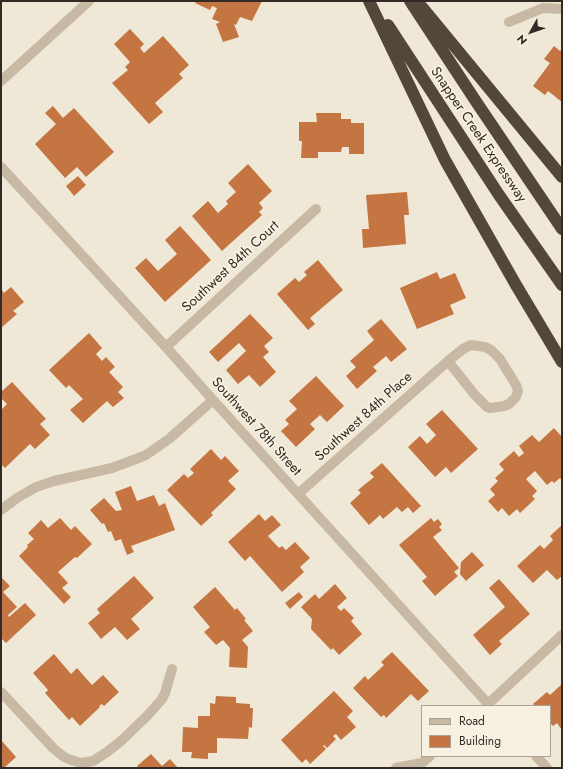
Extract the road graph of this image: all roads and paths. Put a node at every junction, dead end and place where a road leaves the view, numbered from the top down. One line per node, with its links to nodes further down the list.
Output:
1 (89, 1): 7 (street)
2 (370, 1): 12 (highway, Snapper Creek Expressway); 15 (highway)
3 (410, 1): 11 (highway, Snapper Creek Expressway)
4 (417, 1): 9 (highway)
5 (562, 9): 6 (street)
6 (509, 22)
7 (1, 81)
8 (1, 167): 13 (street, Southwest 78th Street)
9 (562, 177)
10 (316, 209): 13 (street, Southwest 84th Court)
11 (562, 229)
12 (562, 285)
13 (166, 347): 16 (street, Southwest 78th Street)
14 (448, 361): 14 (street, Southwest 84th Place); 17 (street, Southwest 84th Place)
15 (562, 362)
16 (213, 400): 17 (street, Southwest 78th Street); 18 (street)
17 (298, 494): 22 (street, Southwest 78th Street)
18 (1, 510)
19 (562, 636): 22 (street)
20 (172, 669): 21 (street)
21 (1, 692)
22 (488, 705)
23 (429, 757): 25 (street)
24 (537, 757): 26 (street)
25 (396, 768)
26 (547, 768)

